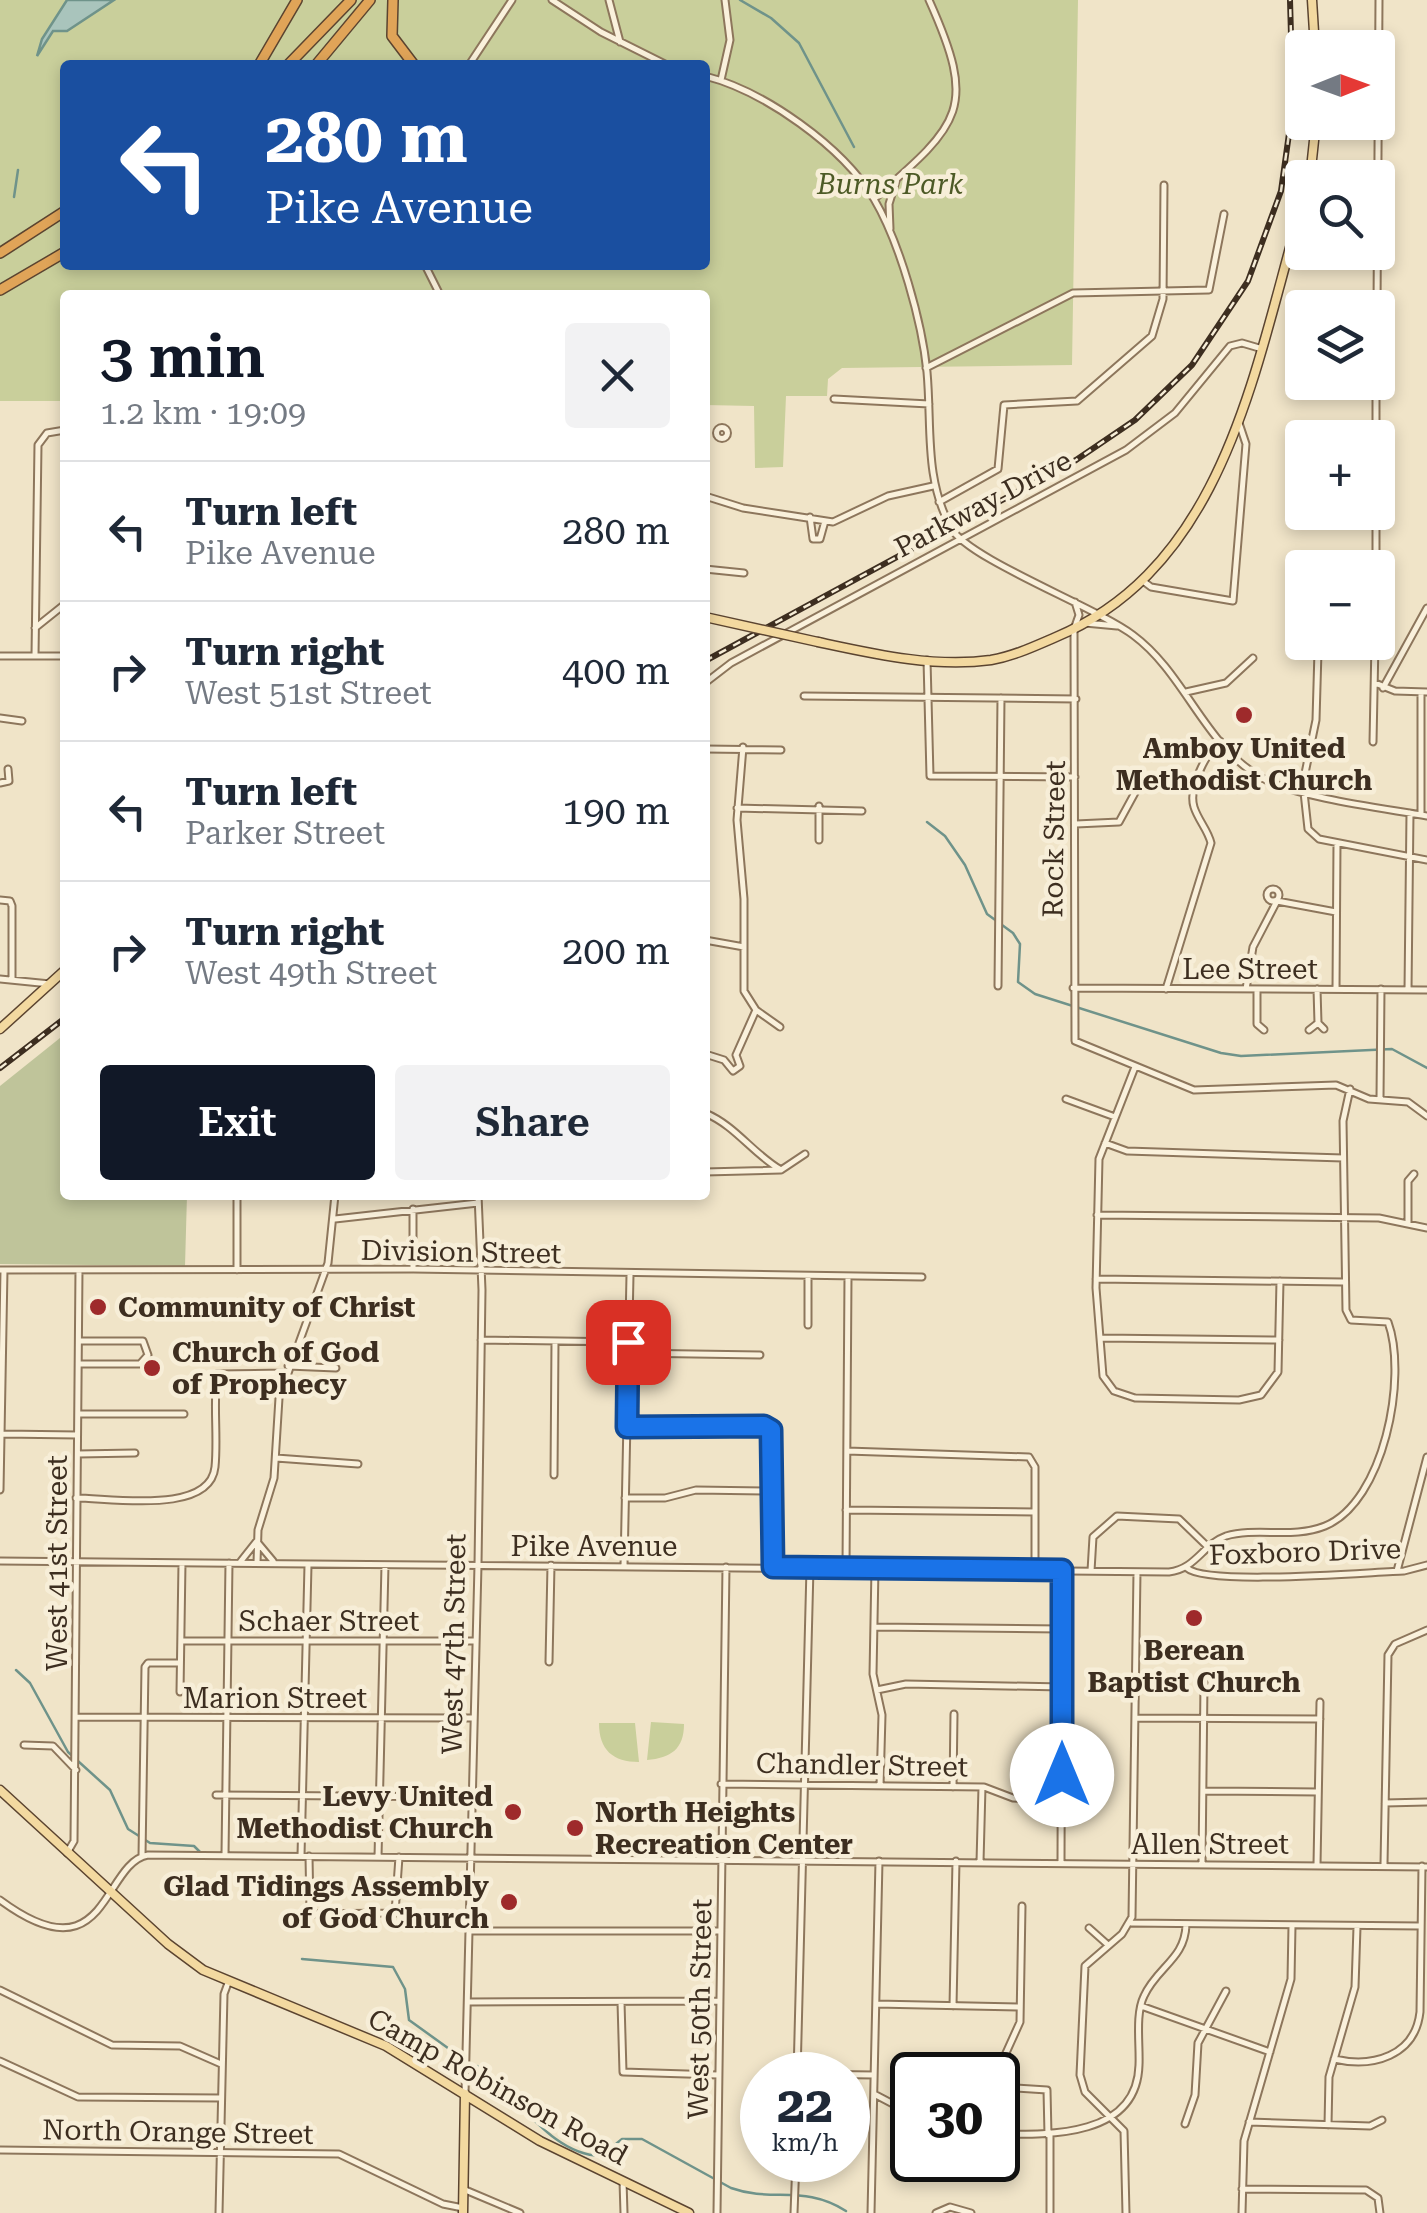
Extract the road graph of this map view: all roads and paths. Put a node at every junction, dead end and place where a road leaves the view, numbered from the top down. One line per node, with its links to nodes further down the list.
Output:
1 (297, 0): 14 (highway)
2 (351, 0): 15 (highway)
3 (370, 0): 16 (highway)
4 (393, 0): 17 (highway)
5 (512, 0): 18 (street)
6 (552, 0): 13 (street)
7 (608, 0): 13 (street)
8 (725, 0): 20 (street)
9 (930, 0): 25 (street)
10 (1312, 0): 12 (main road)
11 (1379, 0): 35 (street)
12 (1314, 30)
13 (620, 42): 19 (street)
14 (262, 60)
15 (293, 60)
16 (320, 60)
17 (410, 60)
18 (472, 60)
19 (658, 60)
20 (726, 62): 21 (street); 23 (street)
21 (710, 73)
22 (710, 77): 23 (street)
23 (721, 80): 24 (street)
24 (855, 175): 25 (street); 27 (street)
25 (897, 179): 27 (street); 30 (street)
26 (1164, 186): 36 (street)
27 (874, 199): 30 (street)
28 (60, 214): 31 (highway)
29 (1224, 214): 36 (street)
30 (890, 237): 38 (street)
31 (0, 253)
32 (60, 255): 34 (highway)
33 (1285, 262): 37 (main road)
34 (0, 290)
35 (1377, 290)
36 (1162, 291): 38 (street); 47 (street)
37 (1259, 348): 41 (main road); 50 (street, Parkway Drive)
38 (926, 368): 40 (street)
39 (834, 399): 40 (street)
40 (929, 404): 45 (street)
41 (1237, 421): 55 (main road); 55 (street)
42 (60, 431): 63 (street)
43 (710, 435): 44 (street)
44 (715, 436)
45 (934, 486): 47 (street); 49 (street)
46 (710, 498): 48 (street)
47 (939, 502): 51 (street)
48 (810, 517): 49 (street); 49 (street)
49 (825, 521)
50 (972, 532): 51 (street, Parkway Drive); 52 (street)
51 (959, 540): 52 (street); 72 (street, Parkway Drive)
52 (975, 549): 56 (street)
53 (710, 569): 54 (street)
54 (744, 574)
55 (1143, 581): 59 (main road)
56 (1074, 599): 59 (street); 64 (street, Rock Street)
57 (60, 608): 63 (street)
58 (1427, 608): 74 (street)
59 (1101, 614): 61 (main road); 62 (street)
60 (710, 618): 69 (main road, bridge)
61 (1085, 623): 62 (street); 64 (main road)
62 (1120, 626): 75 (street)
63 (35, 628): 66 (street)
64 (1074, 629): 69 (main road); 80 (street, Rock Street)
65 (0, 656): 66 (street)
66 (35, 656): 67 (street)
67 (60, 656)
68 (1253, 658): 75 (street)
69 (927, 660): 78 (street)
70 (1318, 660): 93 (street)
71 (1375, 660): 73 (street)
72 (710, 679)
73 (1375, 683): 74 (street); 84 (street)
74 (1383, 688): 76 (street)
75 (1186, 692): 83 (street)
76 (1424, 692): 98 (street)
77 (804, 696): 78 (street)
78 (926, 697): 79 (street); 90 (street)
79 (1001, 698): 80 (street); 90 (street)
80 (1076, 699): 89 (street, Rock Street)
81 (0, 718): 82 (street)
82 (22, 721)
83 (1220, 741): 93 (street); 114 (street)
84 (1372, 742)
85 (743, 747): 86 (street); 87 (street); 95 (street)
86 (710, 749)
87 (781, 750)
88 (8, 768): 91 (street)
89 (1075, 777): 90 (street); 99 (street, Rock Street)
90 (1000, 778): 112 (street)
91 (0, 782)
92 (1137, 789): 99 (street)
93 (1302, 792): 97 (street); 101 (street)
94 (819, 806): 95 (street); 96 (street); 100 (street)
95 (737, 808): 107 (street)
96 (862, 811)
97 (1410, 814): 98 (street); 102 (street)
98 (1424, 816)
99 (1075, 824): 113 (street, Rock Street)
100 (819, 840)
101 (1337, 843): 102 (street); 105 (street)
102 (1410, 856): 103 (street); 120 (street)
103 (1427, 860)
104 (0, 900): 110 (street)
105 (1336, 912): 115 (street); 118 (street)
106 (710, 941): 107 (street)
107 (744, 947): 122 (street)
108 (60, 975): 111 (main road)
109 (0, 979): 110 (street)
110 (12, 979): 111 (street)
111 (50, 984): 126 (main road)
112 (998, 986)
113 (1072, 988): 114 (street, Lee Street); 132 (street, Rock Street)
114 (1166, 989): 115 (street, Lee Street)
115 (1246, 989): 116 (street, Lee Street)
116 (1257, 989): 117 (street, Lee Street); 127 (street)
117 (1316, 989): 118 (street, Lee Street); 123 (street)
118 (1336, 989): 119 (street, Lee Street)
119 (1381, 990): 120 (street, Lee Street); 135 (street)
120 (1408, 990): 121 (street, Lee Street)
121 (1427, 990)
122 (756, 1010): 124 (street); 129 (street)
123 (1318, 1023): 125 (street); 128 (street)
124 (780, 1027)
125 (1324, 1029)
126 (0, 1030)
127 (1264, 1030)
128 (1309, 1030)
129 (736, 1054): 131 (street); 131 (street)
130 (710, 1056): 131 (street)
131 (724, 1060)
132 (1135, 1067): 133 (street); 138 (street)
133 (1350, 1090): 135 (street); 141 (street)
134 (1066, 1100): 138 (street)
135 (1380, 1100): 137 (street)
136 (710, 1116): 142 (street)
137 (1427, 1116)
138 (1115, 1117): 139 (street)
139 (1105, 1143): 141 (street); 150 (street)
140 (805, 1154): 142 (street)
141 (1343, 1158): 152 (street)
142 (780, 1170): 143 (street)
143 (710, 1172)
144 (1414, 1174): 153 (street)
145 (237, 1200): 158 (street)
146 (335, 1200): 151 (street)
147 (472, 1200): 149 (street)
148 (478, 1200): 160 (street, West 47th Street)
149 (412, 1210): 151 (street); 155 (street)
150 (1097, 1215): 152 (street); 165 (street)
151 (335, 1218): 159 (street)
152 (1344, 1218): 153 (street); 167 (street)
153 (1408, 1225): 154 (street)
154 (1427, 1228)
155 (413, 1269): 159 (street, Division Street); 160 (street, Division Street)
156 (2, 1270): 157 (street, Division Street); 177 (street)
157 (80, 1270): 158 (street, Division Street); 173 (street, West 41st Street)
158 (236, 1270): 159 (street, Division Street)
159 (326, 1270): 180 (street)
160 (481, 1270): 161 (street, Division Street); 170 (street, West 47th Street)
161 (630, 1275): 162 (street, Division Street); 174 (street)
162 (808, 1277): 163 (street, Division Street); 168 (street)
163 (848, 1277): 164 (street, Division Street); 186 (street)
164 (922, 1277)
165 (1096, 1279): 166 (street); 169 (street)
166 (1280, 1281): 167 (street); 171 (street)
167 (1344, 1282): 200 (street)
168 (808, 1325)
169 (1100, 1338): 171 (street); 171 (street)
170 (481, 1340): 172 (street); 208 (street, West 47th Street)
171 (1279, 1340)
172 (555, 1341): 174 (street); 192 (street)
173 (79, 1342): 178 (street, West 41st Street); 178 (street)
174 (628, 1342): 175 (street)
175 (628, 1353): 176 (street); 183 (street)
176 (760, 1355)
177 (2, 1364): 184 (street)
178 (79, 1364): 181 (street, West 41st Street)
179 (336, 1368): 180 (street)
180 (286, 1370): 190 (street); 195 (street)
181 (78, 1414): 182 (street); 185 (street, West 41st Street)
182 (184, 1414)
183 (627, 1427): 194 (street); 196 (street)
184 (1, 1434): 185 (street); 193 (street)
185 (78, 1435): 188 (street, West 41st Street)
186 (846, 1451): 197 (street); 198 (street)
187 (135, 1453): 188 (street)
188 (77, 1454): 195 (street, West 41st Street)
189 (1427, 1457): 222 (street)
190 (276, 1458): 191 (street); 199 (street)
191 (358, 1464)
192 (554, 1476)
193 (0, 1490)
194 (773, 1491): 196 (street); 214 (street)
195 (76, 1498): 202 (street, West 41st Street)
196 (625, 1498): 212 (street)
197 (846, 1510): 198 (street); 216 (street)
198 (1035, 1512): 219 (street)
199 (257, 1540): 204 (street); 205 (street); 206 (street)
200 (1209, 1548): 218 (street); 221 (street)
201 (0, 1561): 202 (street, Pike Avenue)
202 (77, 1562): 203 (street, Pike Avenue); 240 (street, West 41st Street)
203 (182, 1563): 204 (street, Pike Avenue); 227 (street)
204 (233, 1563): 205 (street, Pike Avenue); 228 (street)
205 (257, 1563): 206 (street, Pike Avenue)
206 (281, 1564): 207 (street, Pike Avenue)
207 (308, 1564): 209 (street, Pike Avenue); 229 (street)
208 (478, 1564): 209 (street, Pike Avenue); 210 (street, Pike Avenue); 231 (street, West 47th Street)
209 (385, 1565): 230 (street)
210 (552, 1565): 212 (street, Pike Avenue); 232 (street)
211 (1427, 1565): 222 (street, Foxboro Drive)
212 (624, 1566): 213 (street, Pike Avenue)
213 (726, 1566): 214 (street, Pike Avenue); 252 (street, West 50th Street)
214 (773, 1567): 215 (street, Pike Avenue)
215 (810, 1568): 216 (street, Pike Avenue); 253 (street)
216 (846, 1568): 217 (street, Pike Avenue)
217 (874, 1568): 219 (street, Pike Avenue); 224 (street)
218 (1187, 1568): 222 (street, Foxboro Drive); 223 (street, Pike Avenue)
219 (1034, 1570): 220 (street, Pike Avenue)
220 (1062, 1570): 221 (street, Pike Avenue); 225 (street)
221 (1091, 1570): 223 (street, Pike Avenue)
222 (1397, 1571)
223 (1137, 1572): 246 (street)
224 (874, 1627): 225 (street); 236 (street)
225 (1062, 1629): 235 (street)
226 (1427, 1630): 268 (street)
227 (182, 1640): 228 (street, Schaer Street); 233 (street)
228 (228, 1641): 229 (street, Schaer Street); 242 (street)
229 (306, 1641): 230 (street, Schaer Street); 243 (street)
230 (383, 1641): 231 (street, Schaer Street); 244 (street)
231 (476, 1641): 245 (street, West 47th Street)
232 (548, 1662)
233 (180, 1663): 237 (street); 241 (street)
234 (1204, 1683): 247 (street)
235 (1062, 1688): 236 (street); 266 (street)
236 (877, 1690): 254 (street)
237 (180, 1692)
238 (1320, 1702): 248 (street)
239 (954, 1714): 255 (street)
240 (76, 1717): 241 (street, Marion Street); 251 (street, West 41st Street)
241 (145, 1718): 242 (street, Marion Street); 271 (street)
242 (226, 1718): 243 (street, Marion Street); 261 (street)
243 (304, 1718): 244 (street, Marion Street); 262 (street)
244 (382, 1718): 245 (street, Marion Street); 263 (street)
245 (474, 1718): 264 (street, West 47th Street)
246 (1135, 1718): 247 (street); 282 (street)
247 (1203, 1718): 248 (street); 258 (street)
248 (1320, 1719): 259 (street)
249 (24, 1744): 251 (street)
250 (1024, 1748): 265 (street)
251 (76, 1767): 269 (street, West 41st Street)
252 (721, 1784): 253 (street, Chandler Street); 276 (street, West 50th Street)
253 (808, 1785): 254 (street, Chandler Street); 277 (street)
254 (880, 1786): 255 (street, Chandler Street)
255 (953, 1786): 256 (street, Chandler Street)
256 (982, 1786): 265 (street, Chandler Street); 280 (street)
257 (0, 1790): 269 (main road, Camp Robinson Road)
258 (1202, 1791): 259 (street); 283 (street)
259 (1318, 1792): 284 (street)
260 (216, 1795): 261 (street)
261 (225, 1795): 262 (street); 270 (street)
262 (302, 1796): 263 (street); 272 (street)
263 (380, 1796): 264 (street); 273 (street)
264 (474, 1797): 275 (street, West 47th Street)
265 (1018, 1798): 266 (street, Chandler Street)
266 (1061, 1800): 281 (street)
267 (1427, 1802): 268 (street)
268 (1385, 1803): 285 (street)
269 (67, 1853): 287 (main road, Camp Robinson Road)
270 (225, 1855): 271 (street, Allen Street); 272 (street, Allen Street)
271 (142, 1856): 287 (street)
272 (305, 1856): 273 (street, Allen Street); 274 (street)
273 (378, 1857): 274 (street, Allen Street)
274 (399, 1857): 275 (street, Allen Street)
275 (473, 1858): 276 (street, Allen Street); 296 (street, West 47th Street)
276 (722, 1860): 277 (street, Allen Street); 297 (street, West 50th Street)
277 (804, 1860): 278 (street, Allen Street); 310 (street)
278 (879, 1860): 279 (street, Allen Street); 305 (street)
279 (956, 1861): 280 (street, Allen Street); 306 (street)
280 (980, 1862): 281 (street, Allen Street)
281 (1061, 1863): 282 (street, Allen Street)
282 (1134, 1864): 283 (street, Allen Street); 290 (street)
283 (1202, 1864): 284 (street, Allen Street)
284 (1317, 1865): 285 (street, Allen Street)
285 (1384, 1865): 286 (street, Allen Street)
286 (1424, 1866): 294 (street)
287 (112, 1894): 288 (street); 299 (main road, Camp Robinson Road)
288 (0, 1900)
289 (1022, 1906): 308 (street)
290 (1130, 1923): 291 (street); 298 (street)
291 (1186, 1925): 292 (street); 307 (street)
292 (1292, 1926): 293 (street); 312 (street)
293 (1357, 1926): 294 (street); 313 (street)
294 (1420, 1926): 313 (street)
295 (1089, 1928): 298 (street)
296 (471, 1930): 297 (street); 303 (street, West 47th Street)
297 (721, 1931): 302 (street, West 50th Street)
298 (1108, 1944): 324 (street)
299 (228, 1983): 315 (street); 320 (main road, Camp Robinson Road)
300 (0, 1990): 315 (street)
301 (1226, 1991): 309 (street)
302 (720, 2001): 304 (street); 318 (street, West 50th Street)
303 (470, 2002): 304 (street); 320 (street, West 47th Street)
304 (621, 2002): 318 (street)
305 (876, 2004): 306 (street); 317 (street)
306 (952, 2006): 308 (street)
307 (1141, 2006): 309 (street); 324 (street)
308 (1020, 2007): 311 (street)
309 (1205, 2027): 312 (street); 327 (street)
310 (798, 2052)
311 (1007, 2052)
312 (1270, 2052): 326 (street)
313 (1334, 2059): 328 (street)
314 (0, 2061): 322 (street)
315 (222, 2064): 322 (street)
316 (870, 2074): 317 (street)
317 (874, 2074): 321 (street)
318 (719, 2075): 342 (street, West 50th Street)
319 (1020, 2088): 330 (street)
320 (465, 2094): 333 (main road, Camp Robinson Road); 335 (main road, West 47th Street)
321 (874, 2094): 323 (street); 344 (street)
322 (221, 2098): 332 (street)
323 (890, 2102)
324 (1113, 2116): 330 (street); 348 (street)
325 (1382, 2120): 328 (street)
326 (1249, 2122): 328 (street); 336 (street)
327 (1185, 2124)
328 (1328, 2125)
329 (1020, 2134): 330 (street)
330 (1049, 2135): 347 (street)
331 (0, 2150): 332 (street, North Orange Street)
332 (220, 2152): 337 (street, North Orange Street); 338 (street)
333 (623, 2180): 340 (street); 341 (main road, Camp Robinson Road)
334 (795, 2182): 343 (street)
335 (463, 2189): 337 (main road, West 47th Street); 339 (street)
336 (1242, 2189): 349 (street); 350 (street)
337 (463, 2210)
338 (219, 2213)
339 (520, 2213)
340 (624, 2213)
341 (689, 2213)
342 (717, 2213)
343 (794, 2213)
344 (871, 2213)
345 (936, 2213): 346 (street)
346 (972, 2213)
347 (1050, 2213)
348 (1126, 2213)
349 (1242, 2213)
350 (1380, 2213)

